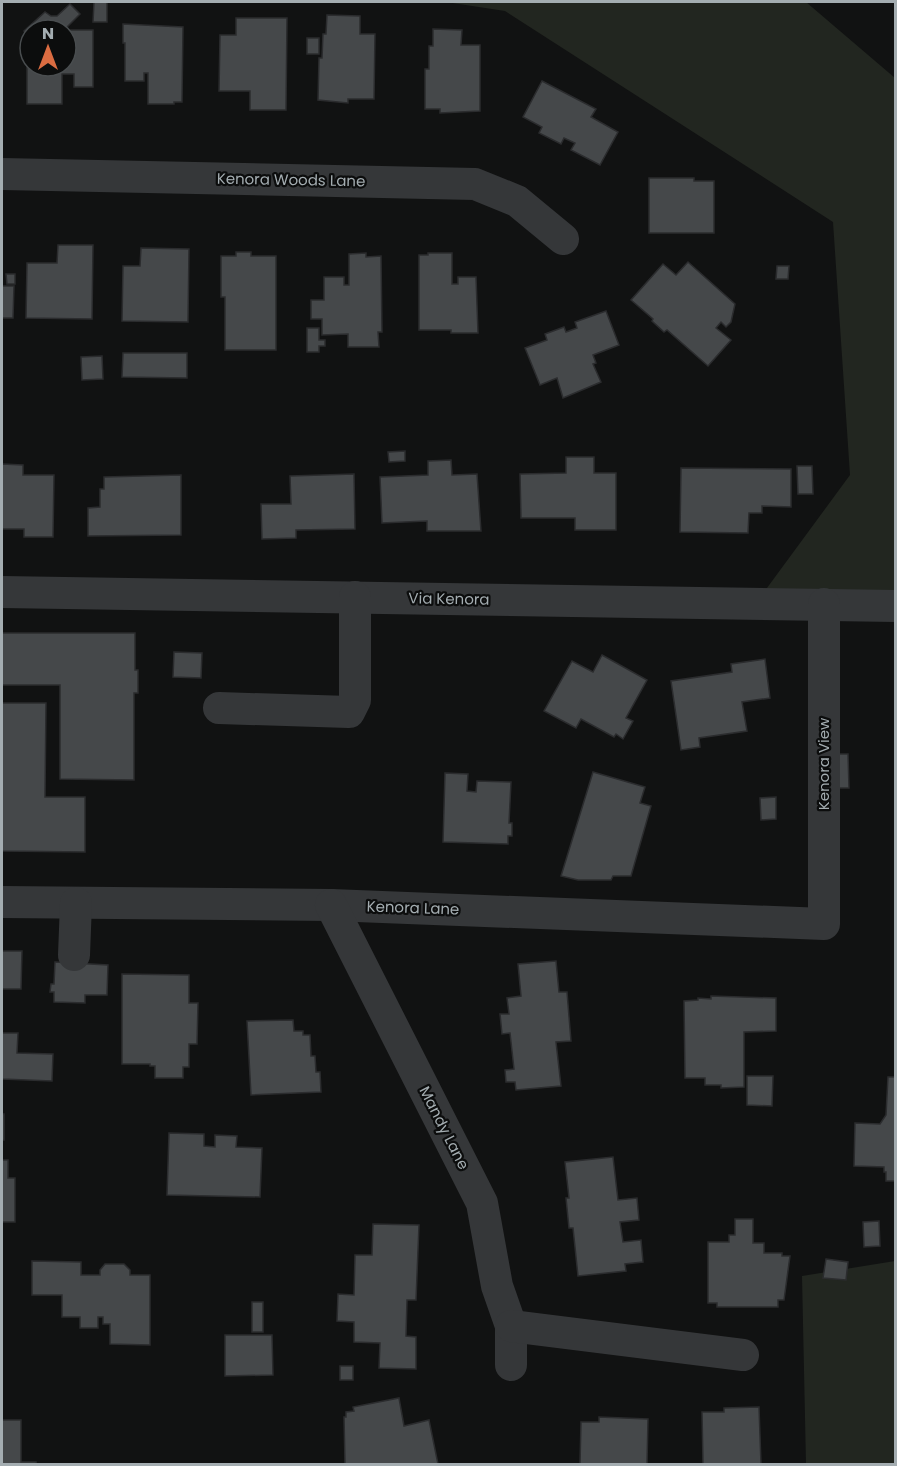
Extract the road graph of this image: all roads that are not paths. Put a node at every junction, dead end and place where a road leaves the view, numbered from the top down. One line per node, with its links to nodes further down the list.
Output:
1 (2, 174): 2 (street, Kenora Woods Lane)
2 (563, 239)
3 (2, 592): 4 (street, Via Kenora)
4 (355, 597): 5 (street, Via Kenora); 7 (street)
5 (824, 604): 6 (street, Via Kenora); 11 (street, Kenora View)
6 (896, 606)
7 (219, 708)
8 (2, 902): 9 (street, Kenora Lane)
9 (76, 903): 10 (street, Kenora Lane); 12 (street)
10 (331, 905): 11 (street, Kenora Lane); 13 (street, Mandy Lane)
11 (824, 924)
12 (74, 955)
13 (511, 1326): 14 (street); 15 (street, Mandy Lane)
14 (743, 1355)
15 (511, 1365)

